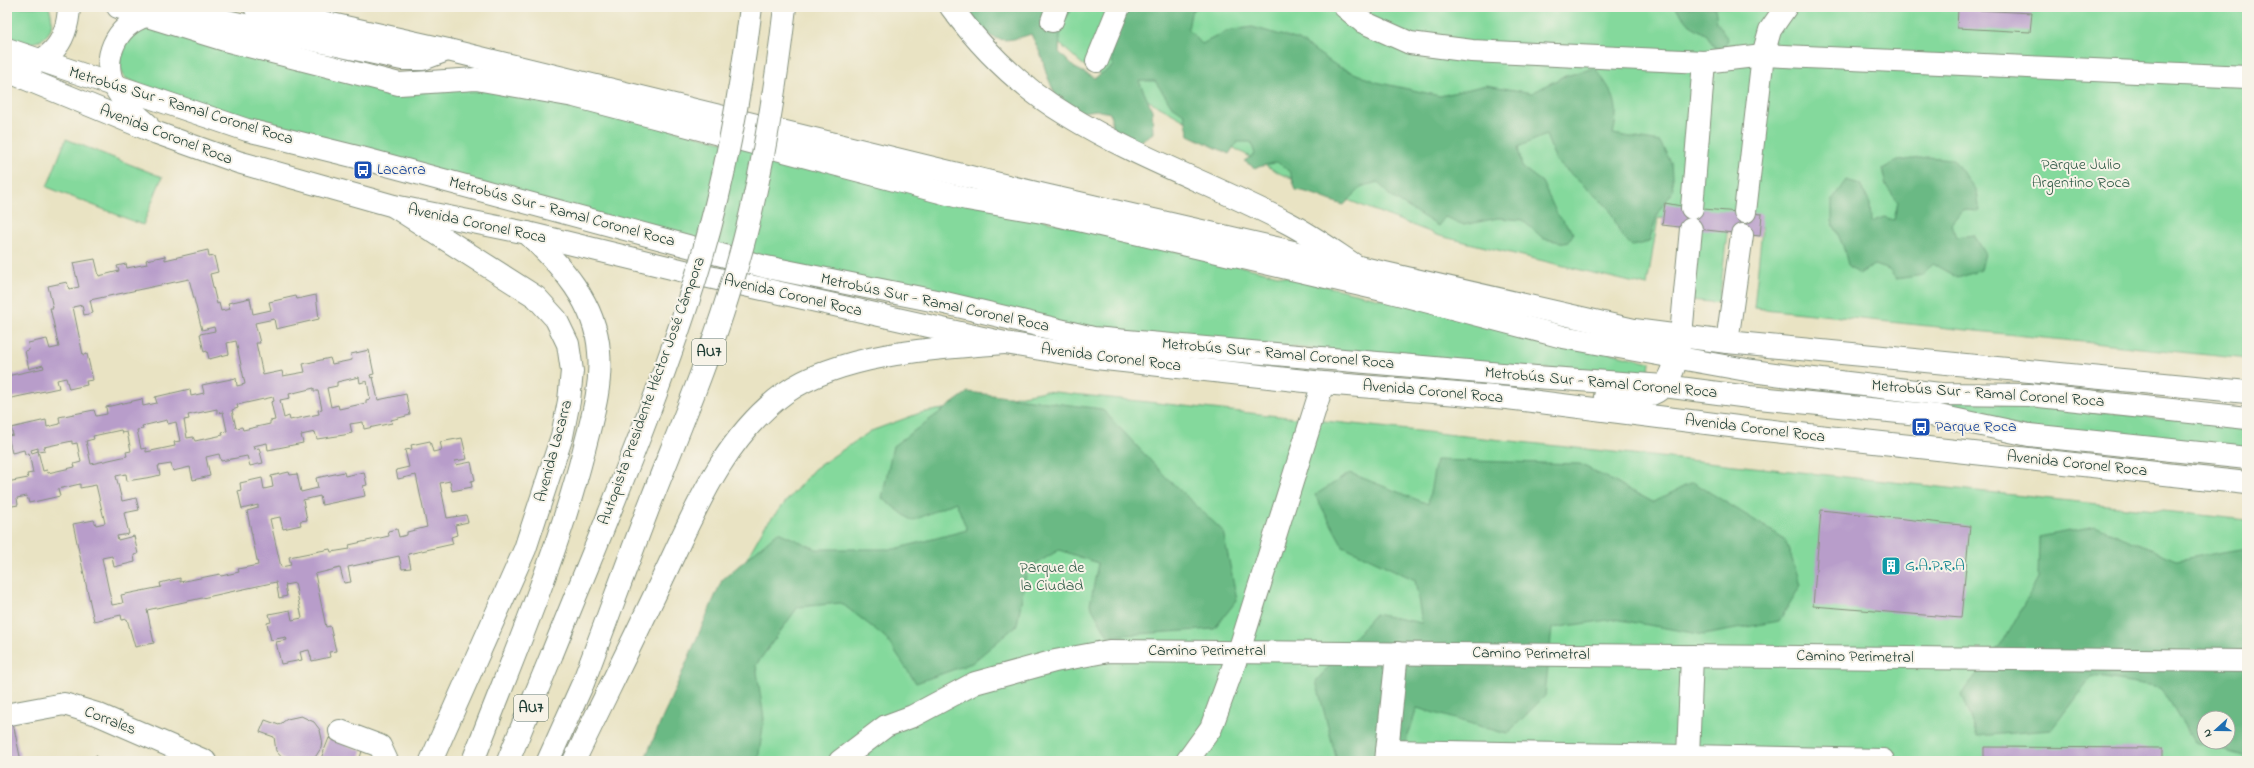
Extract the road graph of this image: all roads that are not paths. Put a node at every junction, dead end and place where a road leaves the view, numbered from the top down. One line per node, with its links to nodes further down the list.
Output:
1 (69, 7): 15 (main road)
2 (118, 7): 10 (main road, Metrobús Sur - Ramal Coronel Roca)
3 (255, 7): 12 (main road)
4 (751, 7): 50 (main road, Autopista Presidente Héctor José Cámpora / AU7, bridge)
5 (785, 7): 51 (main road, AU7, bridge)
6 (951, 7): 25 (main road)
7 (1119, 7): 14 (main road)
8 (1345, 7): 16 (main road)
9 (1786, 7): 13 (main road)
10 (144, 16): 12 (main road); 19 (main road); 29 (main road, Metrobús Sur - Ramal Coronel Roca)
11 (7, 49): 15 (main road, Metrobús Sur - Ramal Coronel Roca)
12 (448, 50): 25 (main road)
13 (1763, 55): 16 (main road); 18 (main road); 22 (main road)
14 (1097, 61)
15 (41, 62): 17 (main road); 19 (main road, Metrobús Sur - Ramal Coronel Roca)
16 (1704, 62): 26 (main road)
17 (9, 72): 20 (main road, Avenida Coronel Roca)
18 (2247, 77)
19 (114, 87): 20 (main road); 31 (main road, Metrobús Sur - Ramal Coronel Roca)
20 (157, 133): 21 (main road, Avenida Coronel Roca)
21 (394, 206): 23 (main road, Avenida Coronel Roca); 48 (main road, Avenida Lacarra)
22 (1745, 212)
23 (527, 233): 28 (main road, Avenida Coronel Roca); 49 (main road)
24 (1742, 234): 27 (main road)
25 (1359, 268): 26 (main road)
26 (1681, 335): 27 (main road); 29 (main road)
27 (1727, 342): 32 (main road)
28 (1004, 343): 30 (main road, Avenida Coronel Roca); 52 (main road)
29 (1677, 357): 31 (main road); 34 (main road, Metrobús Sur - Ramal Coronel Roca)
30 (1323, 383): 33 (main road, Avenida Coronel Roca); 37 (main road)
31 (1664, 386): 33 (main road); 35 (main road, Metrobús Sur - Ramal Coronel Roca)
32 (2247, 392)
33 (1507, 398): 36 (main road, Avenida Coronel Roca)
34 (2247, 418)
35 (2247, 458)
36 (2247, 482)
37 (1240, 651): 38 (main road, Camino Perimetral); 53 (main road, Camino Perimetral); 54 (main road)
38 (1397, 653): 39 (main road, Camino Perimetral); 43 (main road)
39 (1692, 656): 40 (main road, Camino Perimetral); 44 (main road)
40 (2247, 661)
41 (10, 714): 46 (main road, Corrales)
42 (340, 731): 47 (main road)
43 (1386, 756): 44 (main road)
44 (1688, 756): 45 (main road)
45 (1883, 760)
46 (205, 761)
47 (387, 761)
48 (431, 761)
49 (473, 761)
50 (508, 761)
51 (548, 761)
52 (574, 761)
53 (840, 761)
54 (1187, 761)

